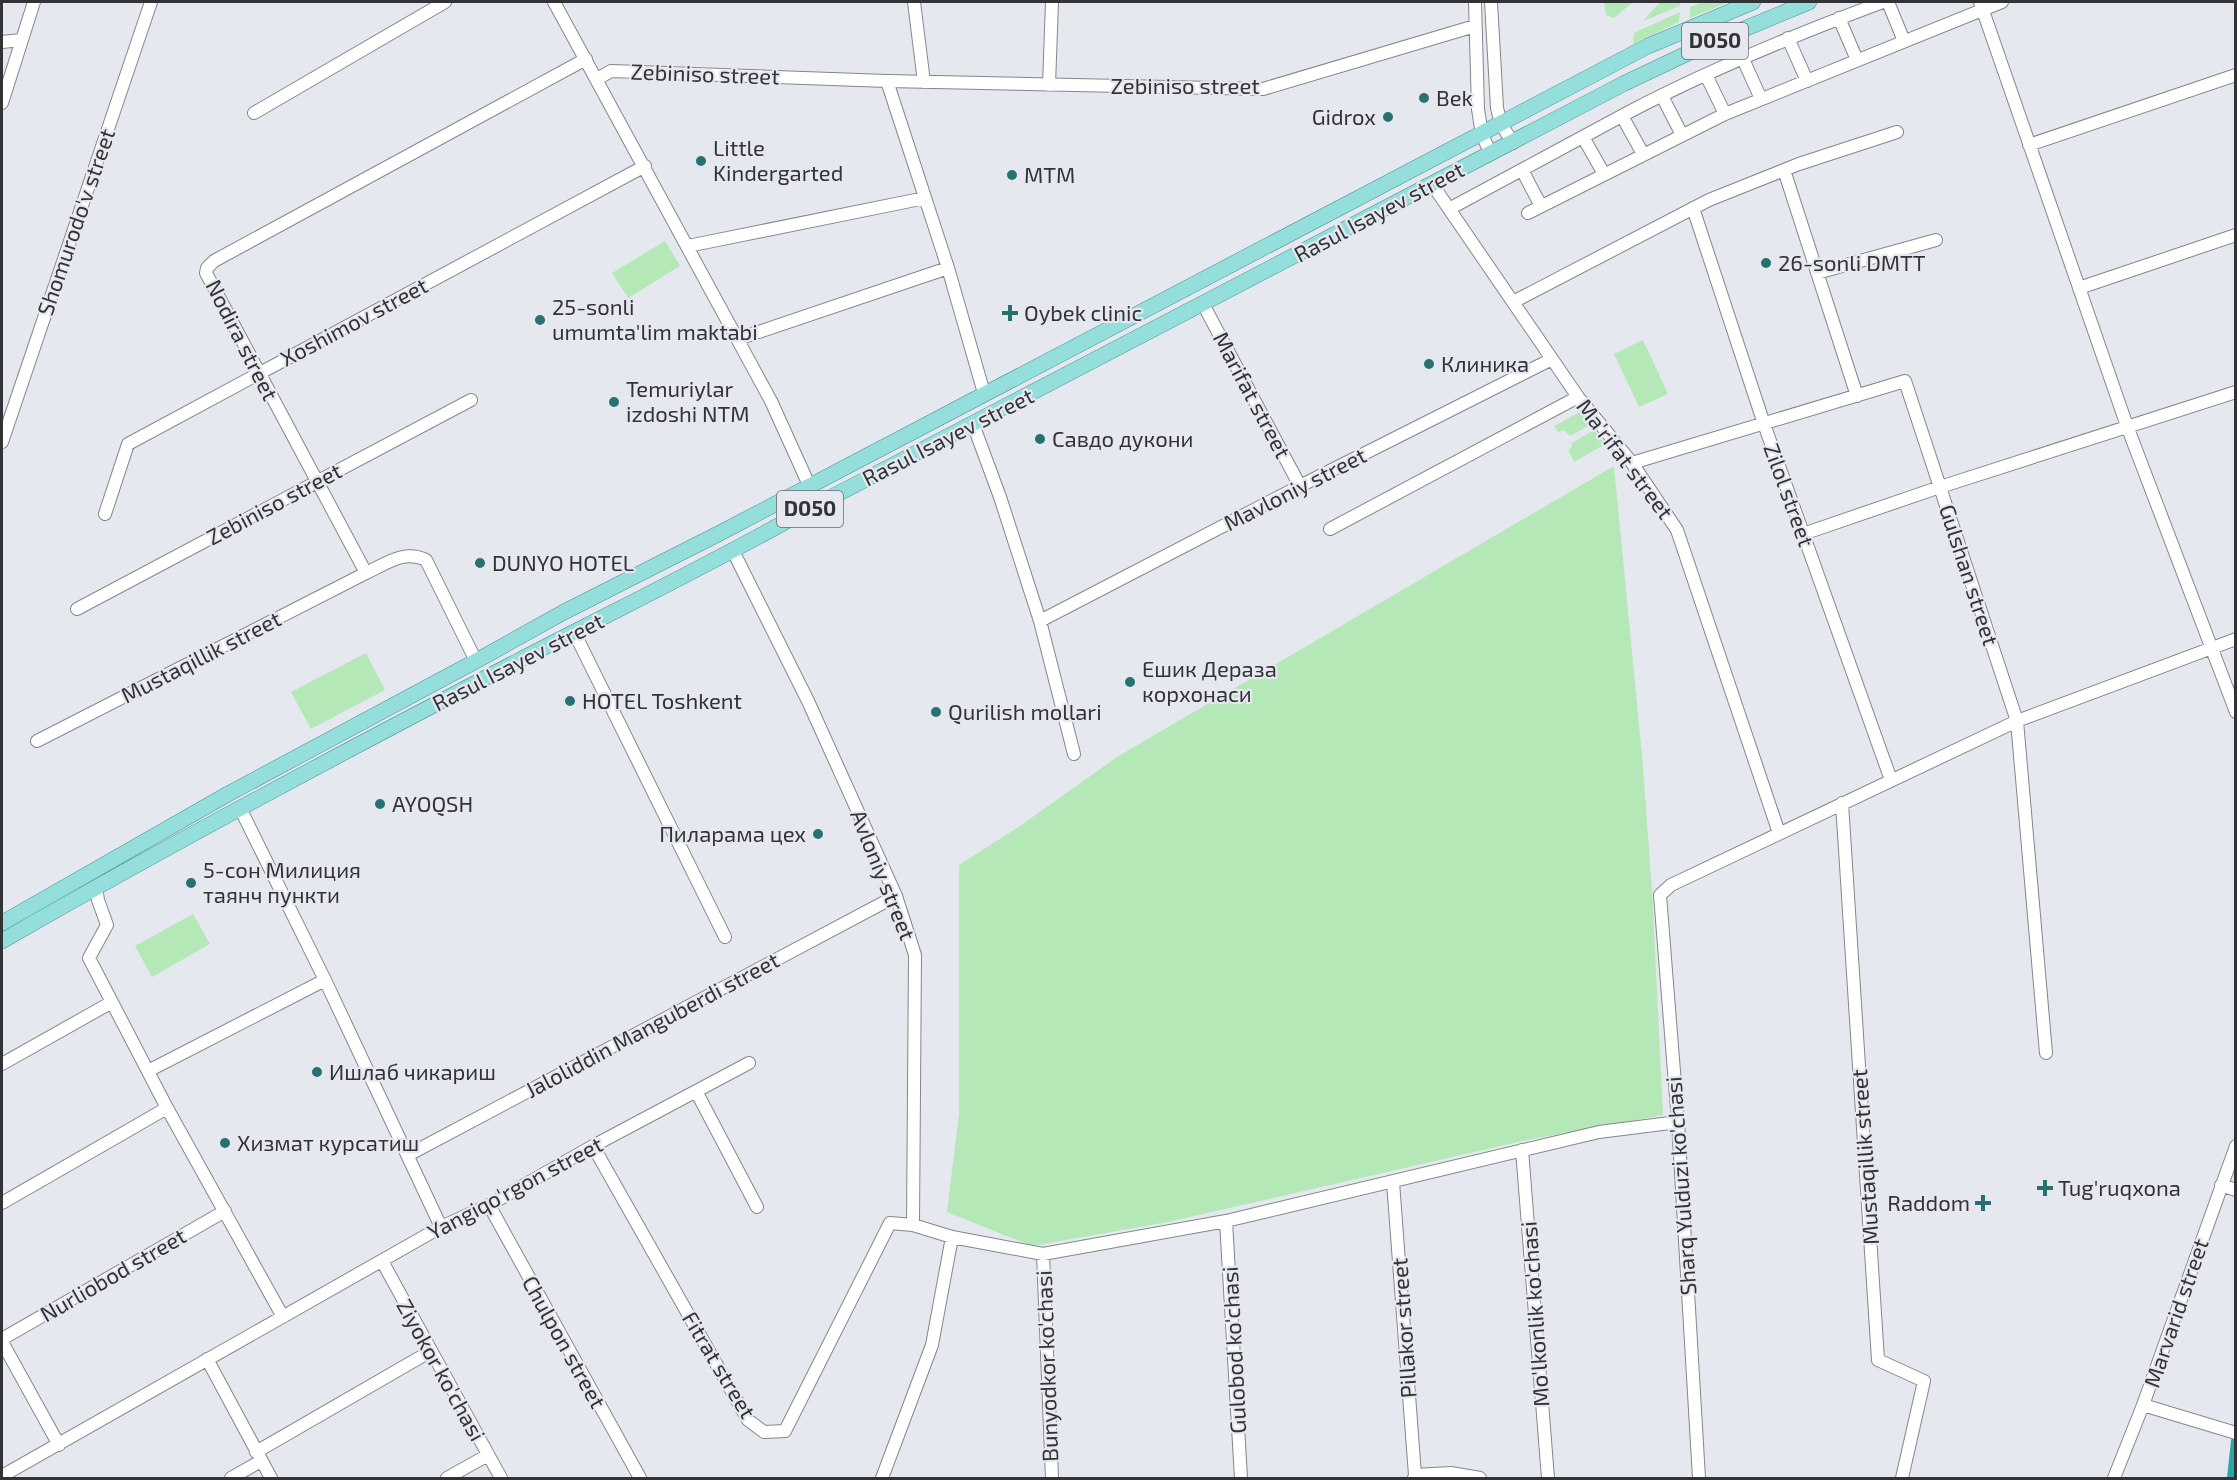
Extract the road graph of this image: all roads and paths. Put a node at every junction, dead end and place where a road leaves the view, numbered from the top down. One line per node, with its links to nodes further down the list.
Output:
1 (34, 2): 18 (street)
2 (151, 2): 72 (street, Shomurodo'v street)
3 (445, 2): 34 (street)
4 (554, 2): 21 (street)
5 (914, 2): 29 (street)
6 (1052, 2): 30 (street)
7 (1475, 2): 16 (street)
8 (1491, 2): 15 (street)
9 (1753, 2): 37 (main road, Rasul Isayev street / D050)
10 (1809, 2): 42 (main road, Rasul Isayev street / D050)
11 (1886, 2): 14 (street); 19 (street)
12 (2002, 2): 13 (street)
13 (1981, 5): 19 (street); 43 (street)
14 (1839, 18): 17 (street); 23 (street)
15 (1491, 21): 16 (street, Zebiniso street); 37 (street)
16 (1475, 24): 30 (street, Zebiniso street); 39 (street)
17 (1788, 38): 22 (street); 28 (street)
18 (21, 40): 20 (street); 33 (street)
19 (1904, 41): 23 (street)
20 (2, 42)
21 (586, 59): 26 (street); 66 (street, Nodira street)
22 (1743, 59): 24 (street); 32 (street)
23 (1857, 60): 28 (street)
24 (1706, 75): 31 (street); 35 (street)
25 (2235, 75): 43 (street)
26 (597, 79): 27 (street, Zebiniso street); 46 (street)
27 (887, 81): 29 (street, Zebiniso street); 51 (street)
28 (1807, 81): 32 (street)
29 (924, 82): 30 (street, Zebiniso street)
30 (1049, 85)
31 (1662, 96): 36 (street); 40 (street)
32 (1761, 99): 35 (street)
33 (2, 103)
34 (254, 114)
35 (1725, 114): 40 (street)
36 (1622, 116): 41 (street); 45 (street)
37 (1501, 124): 39 (main road, Rasul Isayev street / D050); 42 (street)
38 (1897, 132): 48 (street)
39 (1482, 135): 44 (street); 68 (main road, Rasul Isayev street / D050)
40 (1682, 135): 45 (street)
41 (1583, 137): 47 (street); 49 (street)
42 (1513, 143): 44 (main road, Rasul Isayev street / D050)
43 (2029, 145): 61 (street)
44 (1491, 154): 50 (main road, Rasul Isayev street / D050)
45 (1643, 154): 49 (street)
46 (645, 166): 58 (street); 66 (street, Xoshimov street)
47 (1522, 170): 52 (street); 54 (street)
48 (1784, 170): 53 (street); 60 (street)
49 (1604, 174): 52 (street)
50 (1432, 184): 54 (street, Ma'rifat street); 63 (main road, Rasul Isayev street / D050)
51 (925, 198): 58 (street); 59 (street)
52 (1541, 206): 55 (street)
53 (1693, 208): 62 (street); 75 (street, Zilol street)
54 (1449, 209): 62 (street, Ma'rifat street)
55 (1528, 213)
56 (2235, 235): 61 (street)
57 (1936, 240): 60 (street)
58 (688, 246): 64 (street)
59 (948, 268): 64 (street); 68 (street)
60 (1817, 273): 69 (street)
61 (2079, 288): 76 (street)
62 (1513, 303): 65 (street, Ma'rifat street)
63 (1203, 304): 74 (main road, Rasul Isayev street / D050); 81 (street, Marifat street)
64 (738, 339): 80 (street)
65 (1552, 359): 70 (street, Ma'rifat street); 81 (street, Mavloniy street)
66 (258, 373): 79 (street, Nodira street); 83 (street, Xoshimov street)
67 (2235, 392): 76 (street)
68 (984, 393): 80 (main road, Rasul Isayev street / D050)
69 (1857, 396): 75 (street, Gulshan street); 82 (street, Gulshan street)
70 (1578, 397): 78 (street, Ma'rifat street); 84 (street)
71 (471, 400): 79 (street, Zebiniso street)
72 (15, 402): 73 (street); 77 (street, Shomurodo'v street)
73 (2, 403)
74 (973, 424): 86 (main road, Rasul Isayev street / D050); 90 (street)
75 (1764, 424): 78 (street, Gulshan street); 85 (street, Zilol street)
76 (2127, 426): 82 (street); 93 (street)
77 (2, 442)
78 (1632, 463): 102 (street, Ma'rifat street)
79 (316, 481): 87 (street, Nodira street); 88 (street, Zebiniso street)
80 (809, 485): 89 (main road, Rasul Isayev street / D050)
81 (1300, 486): 90 (street, Mavloniy street)
82 (1940, 487): 85 (street); 96 (street, Gulshan street)
83 (105, 514)
84 (1330, 529)
85 (1803, 534): 99 (street, Zilol street)
86 (733, 551): 91 (main road, Rasul Isayev street / D050); 104 (street, Avloniy street)
87 (366, 573): 94 (street); 97 (street, Mustaqillik street)
88 (77, 609)
89 (564, 612): 91 (main road); 94 (main road, Rasul Isayev street / D050)
90 (1040, 621): 98 (street)
91 (574, 632): 101 (main road, Rasul Isayev street / D050); 106 (street)
92 (2235, 639): 93 (street)
93 (2211, 648): 95 (street); 96 (street)
94 (476, 661): 105 (main road, Rasul Isayev street / D050)
95 (2235, 712)
96 (2017, 721): 99 (street); 110 (street, Gulshan street)
97 (37, 741)
98 (1074, 754)
99 (1891, 780): 100 (street)
100 (1842, 803): 102 (street); 156 (street, Mustaqillik street)
101 (240, 808): 103 (main road, Rasul Isayev street / D050); 108 (street)
102 (1779, 833): 116 (street, Sharq Yulduzi ko'chasi)
103 (96, 886): 107 (main road, Rasul Isayev street / D050); 109 (street)
104 (896, 896): 120 (street, Jaloliddin Manguberdi street); 129 (street, Avloniy street)
105 (2, 923)
106 (725, 937)
107 (2, 941)
108 (325, 980): 113 (street); 120 (street)
109 (112, 1002): 112 (street); 113 (street)
110 (2046, 1053)
111 (749, 1063): 114 (street, Yangiqo'rgon street)
112 (2, 1064)
113 (148, 1071): 115 (street)
114 (696, 1091): 117 (street, Yangiqo'rgon street); 126 (street)
115 (167, 1108): 124 (street); 127 (street)
116 (1678, 1122): 119 (street); 155 (street, Sharq Yulduzi ko'chasi)
117 (593, 1146): 125 (street, Yangiqo'rgon street); 129 (street, Fitrat street)
118 (2235, 1146): 122 (street, Marvarid street)
119 (1522, 1150): 121 (street); 154 (street, Mo'lkonlik ko'chasi)
120 (408, 1155): 130 (street)
121 (1393, 1182): 128 (street); 144 (street, Pillakor street)
122 (2222, 1185): 123 (street); 138 (street, Marvarid street)
123 (2235, 1190)
124 (2, 1203)
125 (489, 1205): 130 (street, Yangiqo'rgon street); 149 (street, Chulpon street)
126 (758, 1207)
127 (225, 1211): 134 (street); 135 (street, Nurliobod street)
128 (1226, 1221): 132 (street); 152 (street, Gulobod ko'chasi)
129 (913, 1225): 131 (street)
130 (441, 1227): 133 (street, Yangiqo'rgon street)
131 (952, 1237): 132 (street); 150 (street)
132 (1043, 1254): 151 (street, Bunyodkor ko'chasi)
133 (382, 1261): 134 (street, Yangiqo'rgon street); 136 (street, Ziyokor ko'chasi)
134 (283, 1317): 137 (street, Yangiqo'rgon street)
135 (2, 1340): 140 (street)
136 (432, 1351): 141 (street, Ziyokor ko'chasi); 142 (street)
137 (207, 1359): 140 (street, Yangiqo'rgon street); 142 (street)
138 (2143, 1405): 139 (street); 157 (street, Marvarid street)
139 (2233, 1432)
140 (59, 1445): 143 (street, Yangiqo'rgon street)
141 (488, 1455): 147 (street); 148 (street, Ziyokor ko'chasi)
142 (259, 1457): 145 (street); 146 (street)
143 (2, 1476)
144 (1415, 1477): 153 (street)
145 (231, 1479)
146 (271, 1479)
147 (447, 1479)
148 (501, 1479)
149 (640, 1479)
150 (882, 1479)
151 (1052, 1479)
152 (1241, 1479)
153 (1480, 1479)
154 (1548, 1479)
155 (1700, 1479)
156 (1902, 1479)
157 (2114, 1479)

